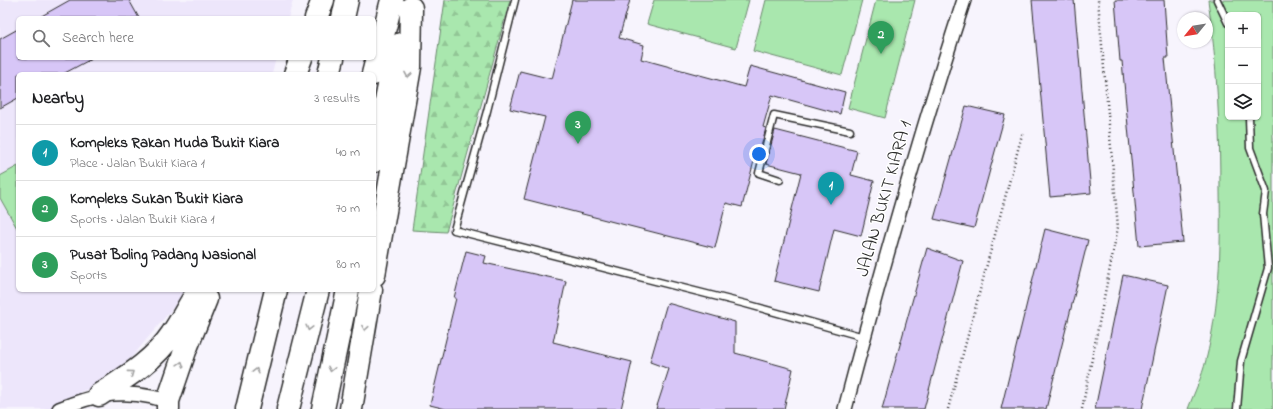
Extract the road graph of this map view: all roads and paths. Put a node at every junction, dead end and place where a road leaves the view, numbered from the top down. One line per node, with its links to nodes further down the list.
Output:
1 (323, 0): 8 (highway)
2 (347, 0): 9 (highway)
3 (515, 0): 30 (lane)
4 (964, 0): 30 (street, JALAN BUKIT KIARA 1)
5 (1098, 0): 42 (path)
6 (1217, 0): 10 (lane)
7 (406, 3): 15 (highway); 19 (highway); 23 (highway, one-way to 23)
8 (317, 16)
9 (343, 16)
10 (1225, 17)
11 (300, 60): 13 (highway)
12 (332, 60): 14 (highway)
13 (296, 72)
14 (330, 72)
15 (374, 72)
16 (1249, 120): 22 (lane)
17 (850, 131): 20 (lane)
18 (1023, 131): 41 (path)
19 (376, 152)
20 (780, 180)
21 (1273, 190): 22 (lane)
22 (1266, 191): 43 (lane)
23 (376, 263)
24 (198, 292): 32 (highway, one-way to 24)
25 (209, 292): 33 (highway, one-way to 25)
26 (276, 292): 35 (highway, one-way to 26)
27 (317, 292): 36 (highway, one-way to 36)
28 (348, 292): 37 (highway, one-way to 37)
29 (371, 292): 31 (highway, one-way to 31)
30 (864, 337): 40 (street, JALAN BUKIT KIARA 1)
31 (356, 385): 38 (highway); 39 (highway)
32 (99, 395): 33 (street); 34 (street)
33 (171, 406)
34 (59, 409)
35 (247, 409)
36 (288, 409)
37 (323, 409)
38 (352, 409)
39 (366, 409)
40 (845, 409)
41 (948, 409)
42 (1082, 409)
43 (1237, 409)

